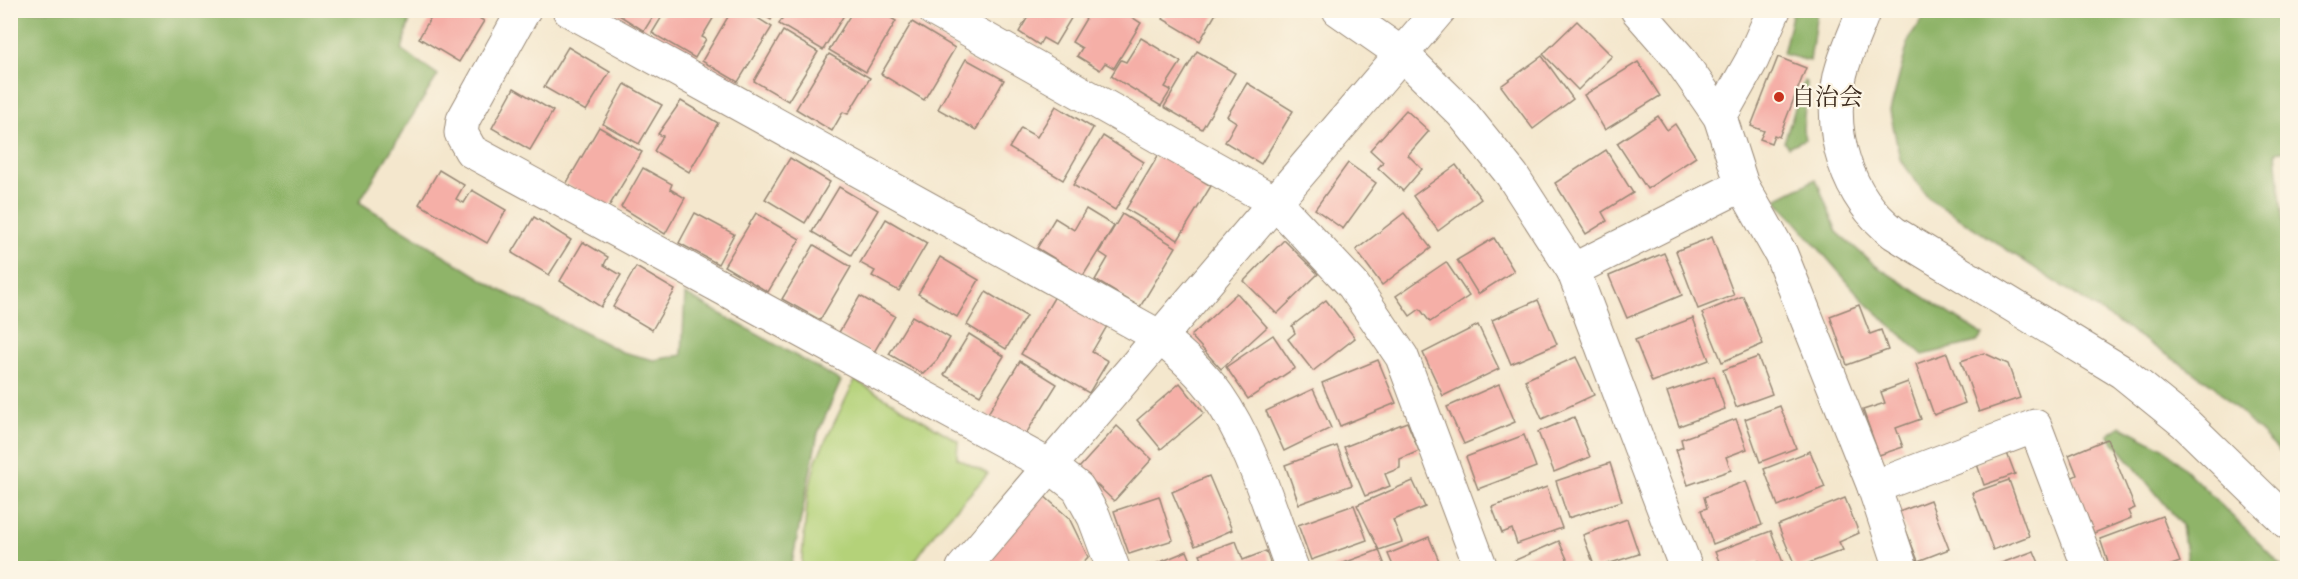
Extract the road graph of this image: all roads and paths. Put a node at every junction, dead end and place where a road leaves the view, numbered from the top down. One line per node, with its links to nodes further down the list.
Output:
1 (524, 10): 15 (street)
2 (569, 10): 14 (street)
3 (934, 10): 12 (street)
4 (1339, 10): 9 (street)
5 (1439, 10): 9 (street)
6 (1637, 10): 10 (street)
7 (1774, 10): 10 (street)
8 (1864, 10): 17 (street)
9 (1402, 54): 12 (street); 13 (street)
10 (1720, 117): 11 (street)
11 (1742, 185): 13 (street); 16 (street)
12 (1275, 202): 14 (street); 21 (street)
13 (1573, 270): 22 (street)
14 (1160, 337): 15 (street); 20 (street)
15 (1050, 466): 18 (street); 19 (street)
16 (1874, 488): 23 (street); 24 (street)
17 (2288, 523)
18 (963, 568)
19 (1113, 568)
20 (1292, 568)
21 (1481, 568)
22 (1686, 568)
23 (1901, 568)
24 (2089, 568)

